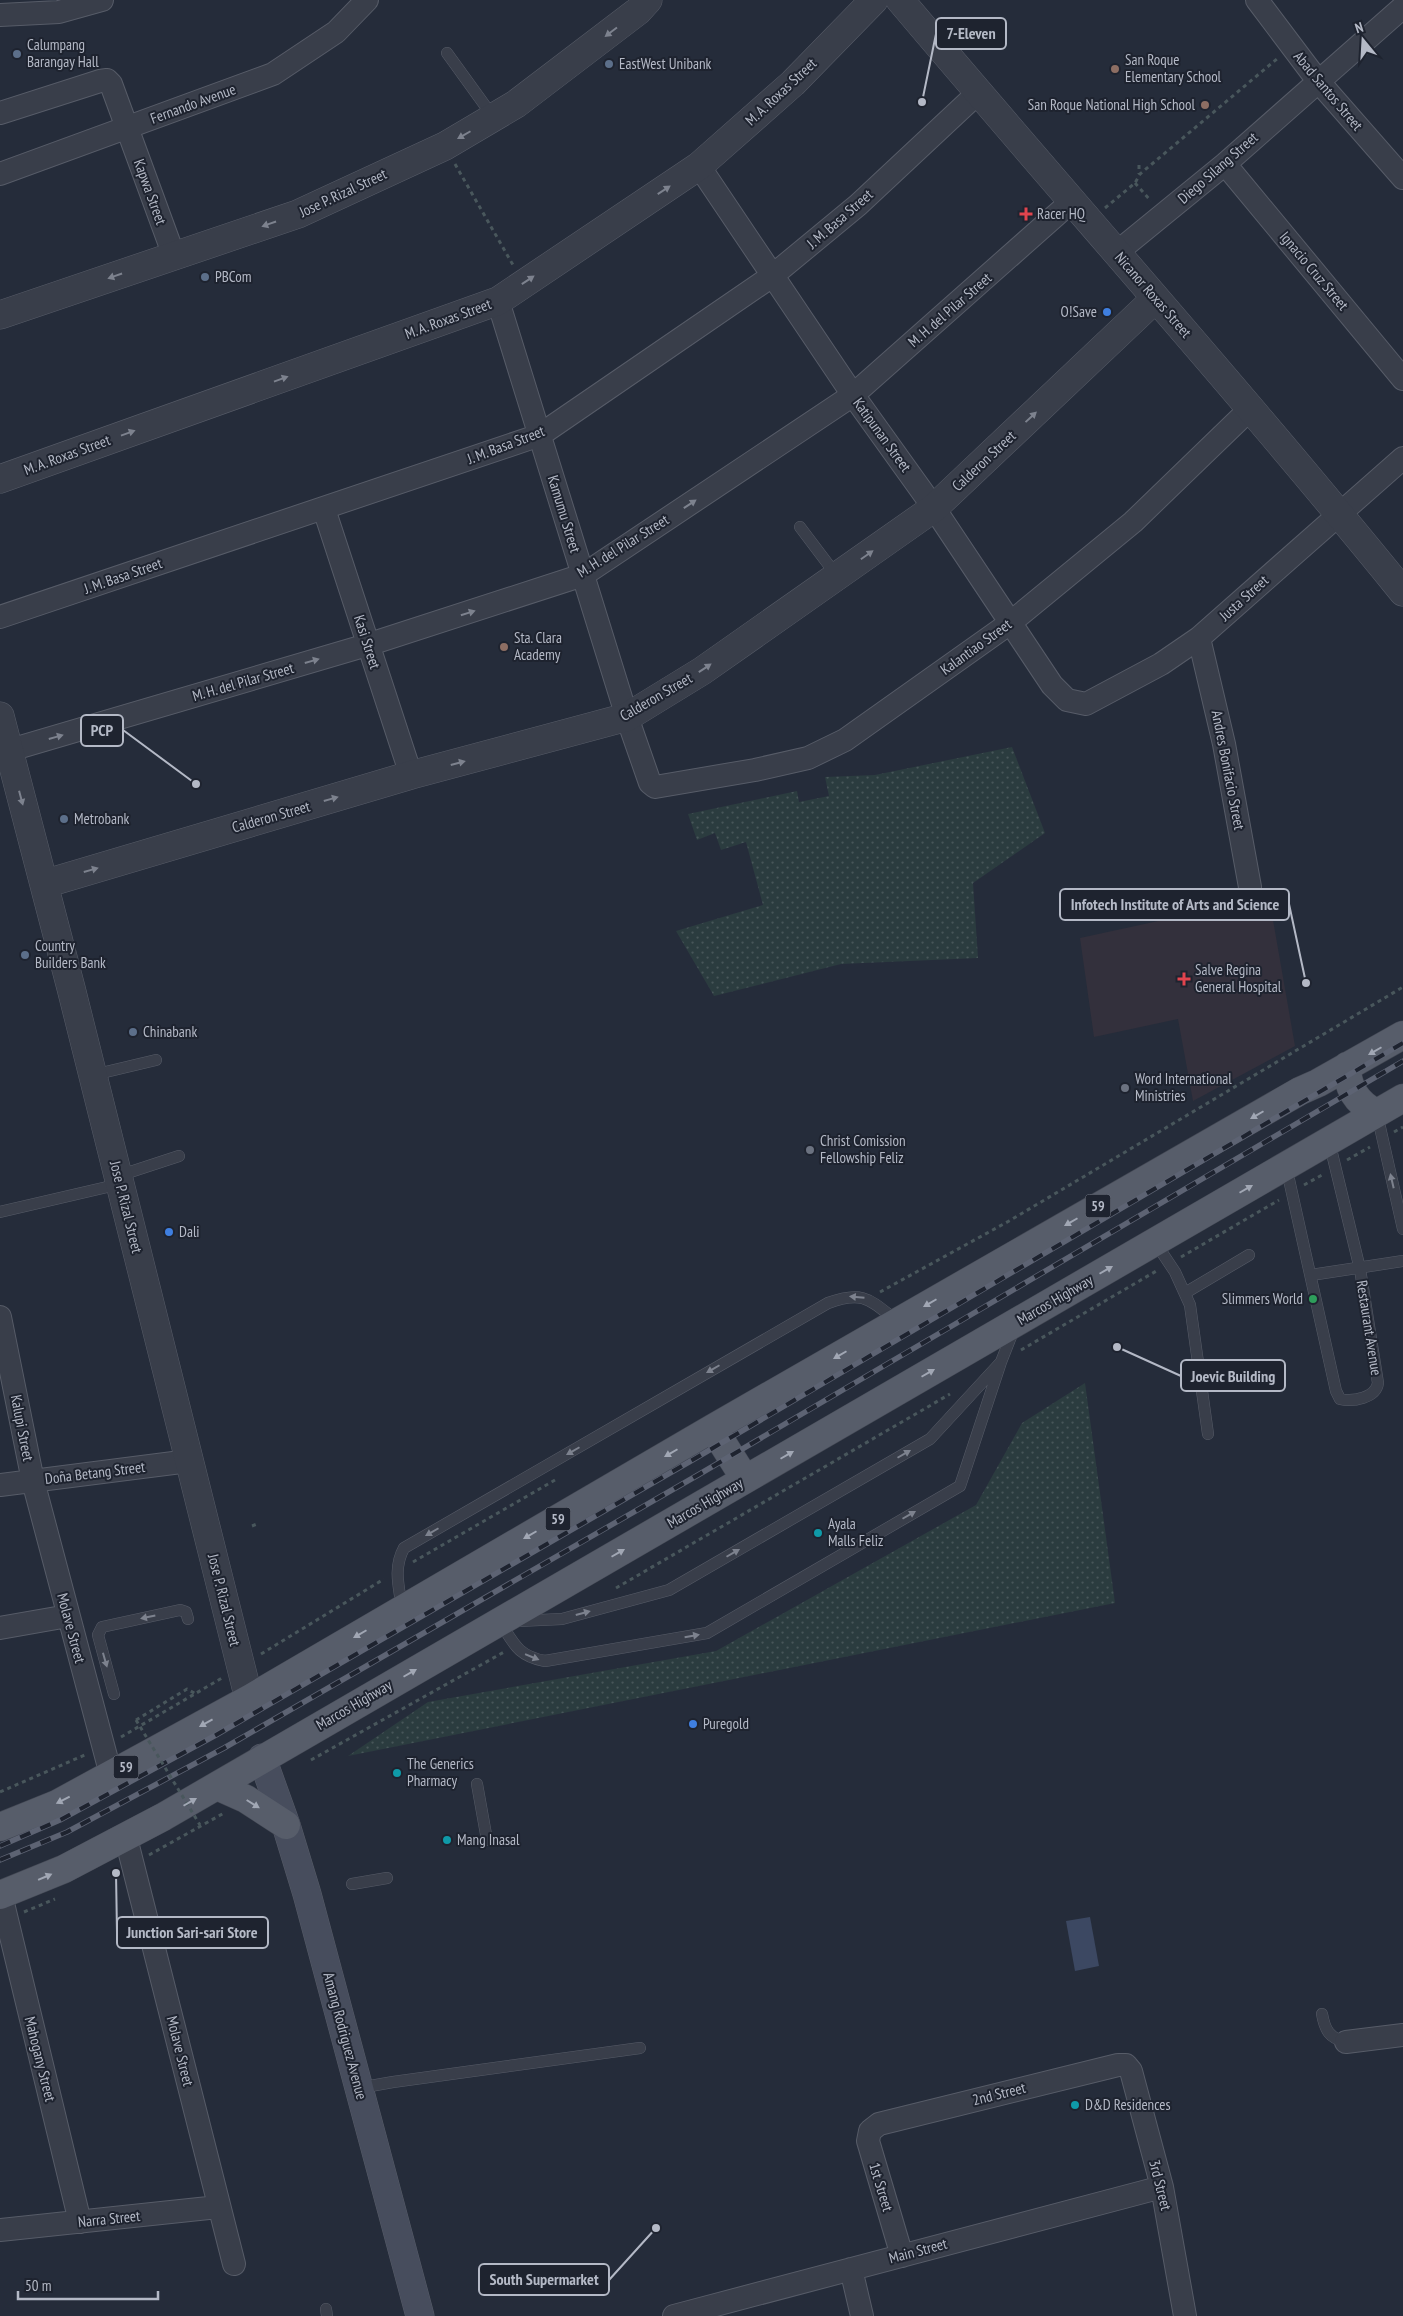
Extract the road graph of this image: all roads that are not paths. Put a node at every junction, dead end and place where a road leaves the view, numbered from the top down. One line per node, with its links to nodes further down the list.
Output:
1 (102, 0): 8 (street)
2 (367, 0): 14 (street, Fernando Avenue)
3 (648, 0): 13 (street, Jose P. Rizal Street, one-way to 13)
4 (874, 0): 16 (street, M. A. Roxas Street)
5 (900, 0): 11 (street, Nicanor Roxas Street)
6 (1257, 0): 10 (street, Abad Santos Street)
7 (1403, 7): 10 (street, Diego Silang Street)
8 (0, 16)
9 (447, 53): 13 (lane)
10 (1318, 81): 15 (street, Diego Silang Street); 18 (street, Abad Santos Street)
11 (980, 91): 19 (street, Nicanor Roxas Street); 22 (street, J. M. Basa Street)
12 (0, 113): 14 (street, Kapwa Street)
13 (494, 118): 21 (street, Jose P. Rizal Street, one-way to 21)
14 (126, 129): 17 (street, Fernando Avenue); 21 (street, Kapwa Street)
15 (1225, 164): 20 (street, Diego Silang Street); 26 (street, Ignacio Cruz Street)
16 (699, 166): 22 (street, Katipunan Street); 24 (street, M. A. Roxas Street, one-way to 16)
17 (0, 174)
18 (1403, 178)
19 (1080, 211): 20 (street, Nicanor Roxas Street); 27 (street, M. H. del Pilar Street)
20 (1116, 253): 23 (street, Nicanor Roxas Street)
21 (174, 256): 25 (street, Jose P. Rizal Street, one-way to 25)
22 (772, 276): 27 (street, Katipunan Street); 29 (street, J. M. Basa Street)
23 (1155, 299): 28 (street, Nicanor Roxas Street); 32 (street, Calderon Street, one-way to 23)
24 (498, 301): 29 (street, Kamumu Street); 31 (street, M. A. Roxas Street, one-way to 24)
25 (0, 315)
26 (1403, 379)
27 (853, 395): 32 (street, Katipunan Street); 36 (street, M. H. del Pilar Street, one-way to 27)
28 (1251, 408): 34 (street, Nicanor Roxas Street); 40 (street, Kalantiao Street)
29 (540, 435): 33 (street, J. M. Basa Street); 36 (street, Kamumu Street)
30 (1403, 458): 34 (street, Justa Street)
31 (0, 479)
32 (934, 508): 37 (street, Calderon Street, one-way to 32); 40 (street, Katipunan Street)
33 (324, 509): 39 (street, J. M. Basa Street); 42 (street, Kasi Street)
34 (1339, 513): 38 (street, Nicanor Roxas Street); 41 (street, Justa Street)
35 (800, 527): 37 (lane)
36 (583, 575): 42 (street, M. H. del Pilar Street, one-way to 36); 45 (street, Kamumu Street)
37 (837, 576): 45 (street, Calderon Street, one-way to 37)
38 (1403, 592)
39 (0, 617)
40 (1010, 623): 43 (street, Katipunan Street); 48 (street, Kalantiao Street)
41 (1199, 638): 43 (street, Justa Street); 50 (street, Andres Bonifacio Street)
42 (367, 645): 46 (street, M. H. del Pilar Street, one-way to 42); 47 (street, Kasi Street)
43 (1067, 700)
44 (0, 716): 46 (street, Jose P. Rizal Street)
45 (627, 718): 47 (street, Calderon Street, one-way to 45); 48 (street, Kamumu Street)
46 (4, 752): 49 (street, Jose P. Rizal Street, one-way to 49)
47 (411, 776): 49 (street, Calderon Street, one-way to 47)
48 (650, 783)
49 (44, 884): 54 (street, Jose P. Rizal Street)
50 (1242, 900)
51 (1403, 1035): 53 (main road, 59, one-way to 53)
52 (156, 1060): 54 (lane)
53 (1347, 1066): 55 (main road, 59); 57 (main road)
54 (93, 1075): 61 (street, Jose P. Rizal Street)
55 (1318, 1083): 58 (main road); 71 (main road, 59, one-way to 71)
56 (1403, 1098): 57 (main road, Marcos Highway)
57 (1376, 1113): 58 (main road, Marcos Highway); 63 (lane, one-way to 57)
58 (1338, 1146): 60 (main road, Marcos Highway); 67 (lane, Restaurant Avenue)
59 (179, 1156): 61 (lane)
60 (1286, 1166): 64 (main road, Marcos Highway, one-way to 60); 68 (lane, Restaurant Avenue)
61 (119, 1180): 62 (lane); 76 (street, Jose P. Rizal Street)
62 (0, 1212)
63 (1403, 1229)
64 (1162, 1253): 69 (lane); 72 (main road, Marcos Highway, one-way to 64)
65 (1249, 1255): 69 (lane)
66 (1403, 1261): 67 (lane)
67 (1360, 1269): 68 (lane); 68 (lane, Restaurant Avenue)
68 (1311, 1275)
69 (1185, 1293): 75 (lane)
70 (0, 1317): 78 (street, Kalupi Street)
71 (898, 1321): 74 (main road, 59, one-way to 74); 80 (lane, one-way to 80)
72 (1018, 1321): 73 (lane); 77 (main road, Marcos Highway, one-way to 72)
73 (1001, 1362): 83 (lane, one-way to 73); 83 (lane, one-way to 73)
74 (713, 1428): 77 (main road); 80 (main road, 59, one-way to 80)
75 (1208, 1434)
76 (189, 1461): 78 (street, Doña Betang Street); 86 (street, Jose P. Rizal Street)
77 (745, 1479): 83 (main road, Marcos Highway, one-way to 77)
78 (33, 1481): 79 (street, Doña Betang Street); 81 (street, Molave Street)
79 (0, 1485)
80 (402, 1610): 86 (main road, 59, one-way to 86)
81 (68, 1616): 84 (street); 88 (street, Molave Street)
82 (188, 1620): 85 (lane, one-way to 85)
83 (500, 1622): 87 (main road, Marcos Highway, one-way to 83)
84 (0, 1628)
85 (114, 1694)
86 (249, 1700): 88 (main road, 59, one-way to 88)
87 (262, 1758): 90 (main road, Marcos Highway); 91 (main road, Amang Rodriguez Avenue)
88 (111, 1775): 92 (main road, 59, one-way to 92)
89 (477, 1784): 93 (lane)
90 (217, 1786): 91 (main road, one-way to 91); 94 (main road, Marcos Highway, one-way to 90)
91 (286, 1825): 103 (main road, Amang Rodriguez Avenue)
92 (0, 1827)
93 (487, 1840)
94 (137, 1851): 97 (main road, Marcos Highway, one-way to 94); 106 (street, Molave Street)
95 (387, 1878): 96 (lane)
96 (352, 1884)
97 (2, 1903): 107 (street, Mahogany Street)
98 (1322, 2014): 100 (lane)
99 (1403, 2035): 100 (street)
100 (1346, 2042)
101 (640, 2048): 103 (lane)
102 (1118, 2065): 104 (street, 2nd Street); 105 (street, 3rd Street)
103 (359, 2088): 112 (main road, Amang Rodriguez Avenue)
104 (879, 2124): 109 (street, 1st Street)
105 (1162, 2187): 109 (street, Main Street); 115 (street, 3rd Street)
106 (218, 2207): 107 (street, Narra Street); 110 (street, Molave Street)
107 (80, 2222): 108 (street, Narra Street)
108 (0, 2230)
109 (902, 2256): 111 (street, Main Street)
110 (234, 2264)
111 (850, 2269): 113 (street, Main Street); 114 (street)
112 (420, 2316)
113 (674, 2316)
114 (862, 2316)
115 (1185, 2316)

